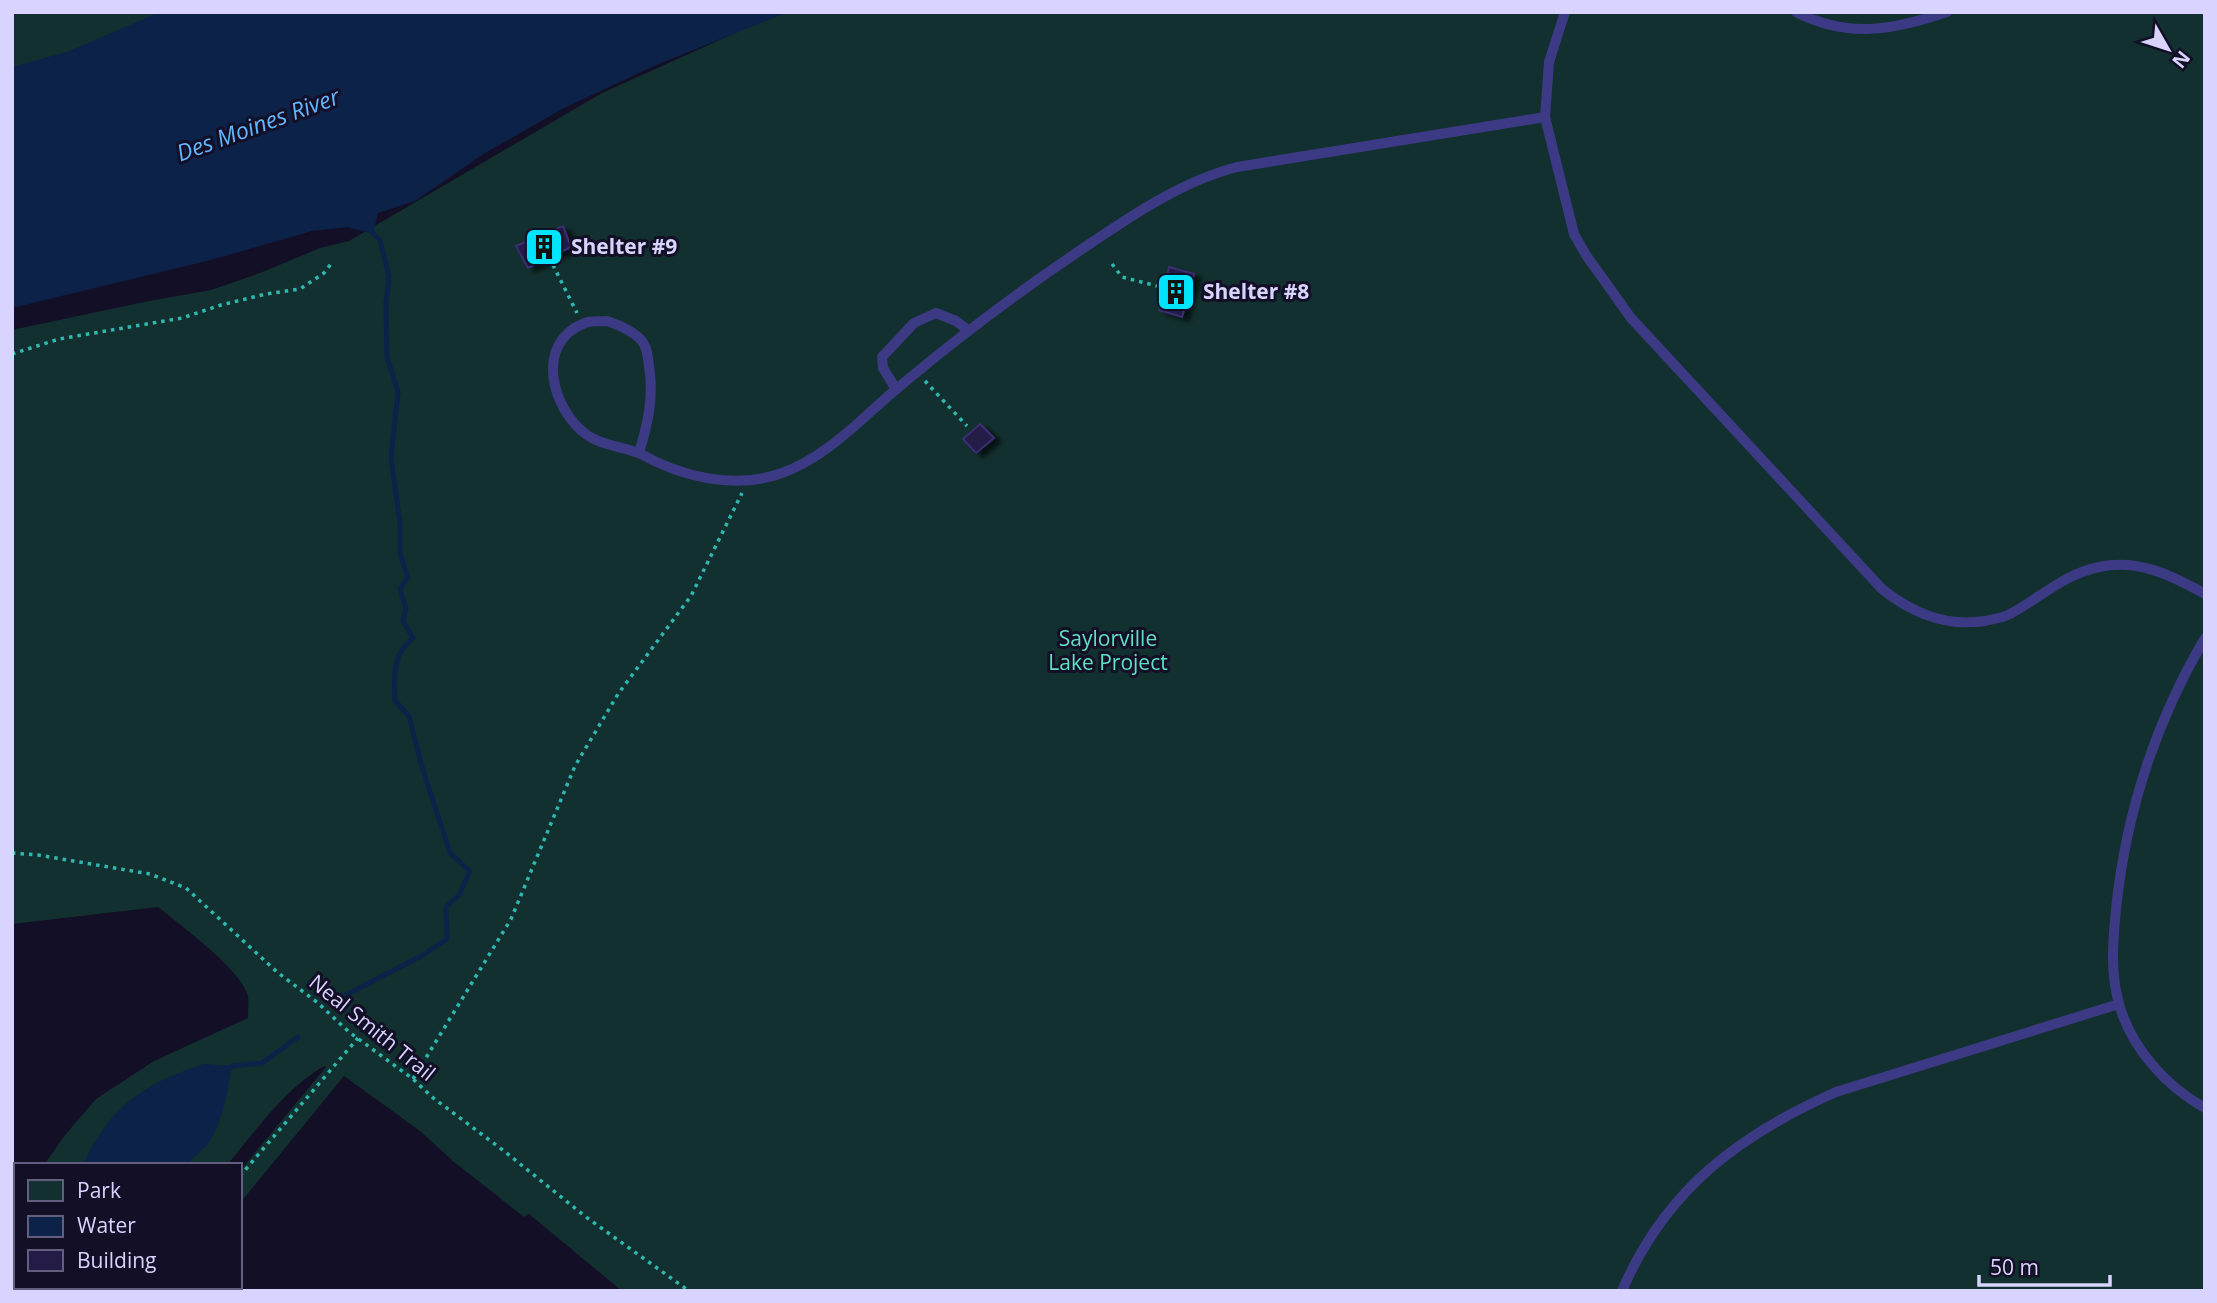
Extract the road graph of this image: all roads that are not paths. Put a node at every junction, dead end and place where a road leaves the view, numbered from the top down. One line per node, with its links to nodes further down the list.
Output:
1 (1565, 12): 4 (lane)
2 (1796, 12): 3 (lane)
3 (1947, 12)
4 (1545, 117): 5 (lane); 8 (lane)
5 (969, 331): 6 (lane); 6 (lane)
6 (896, 389): 7 (lane)
7 (639, 453): 7 (lane)
8 (2205, 594)
9 (2205, 638): 10 (lane)
10 (2119, 1004): 11 (lane); 12 (lane)
11 (2205, 1108)
12 (1622, 1291)

